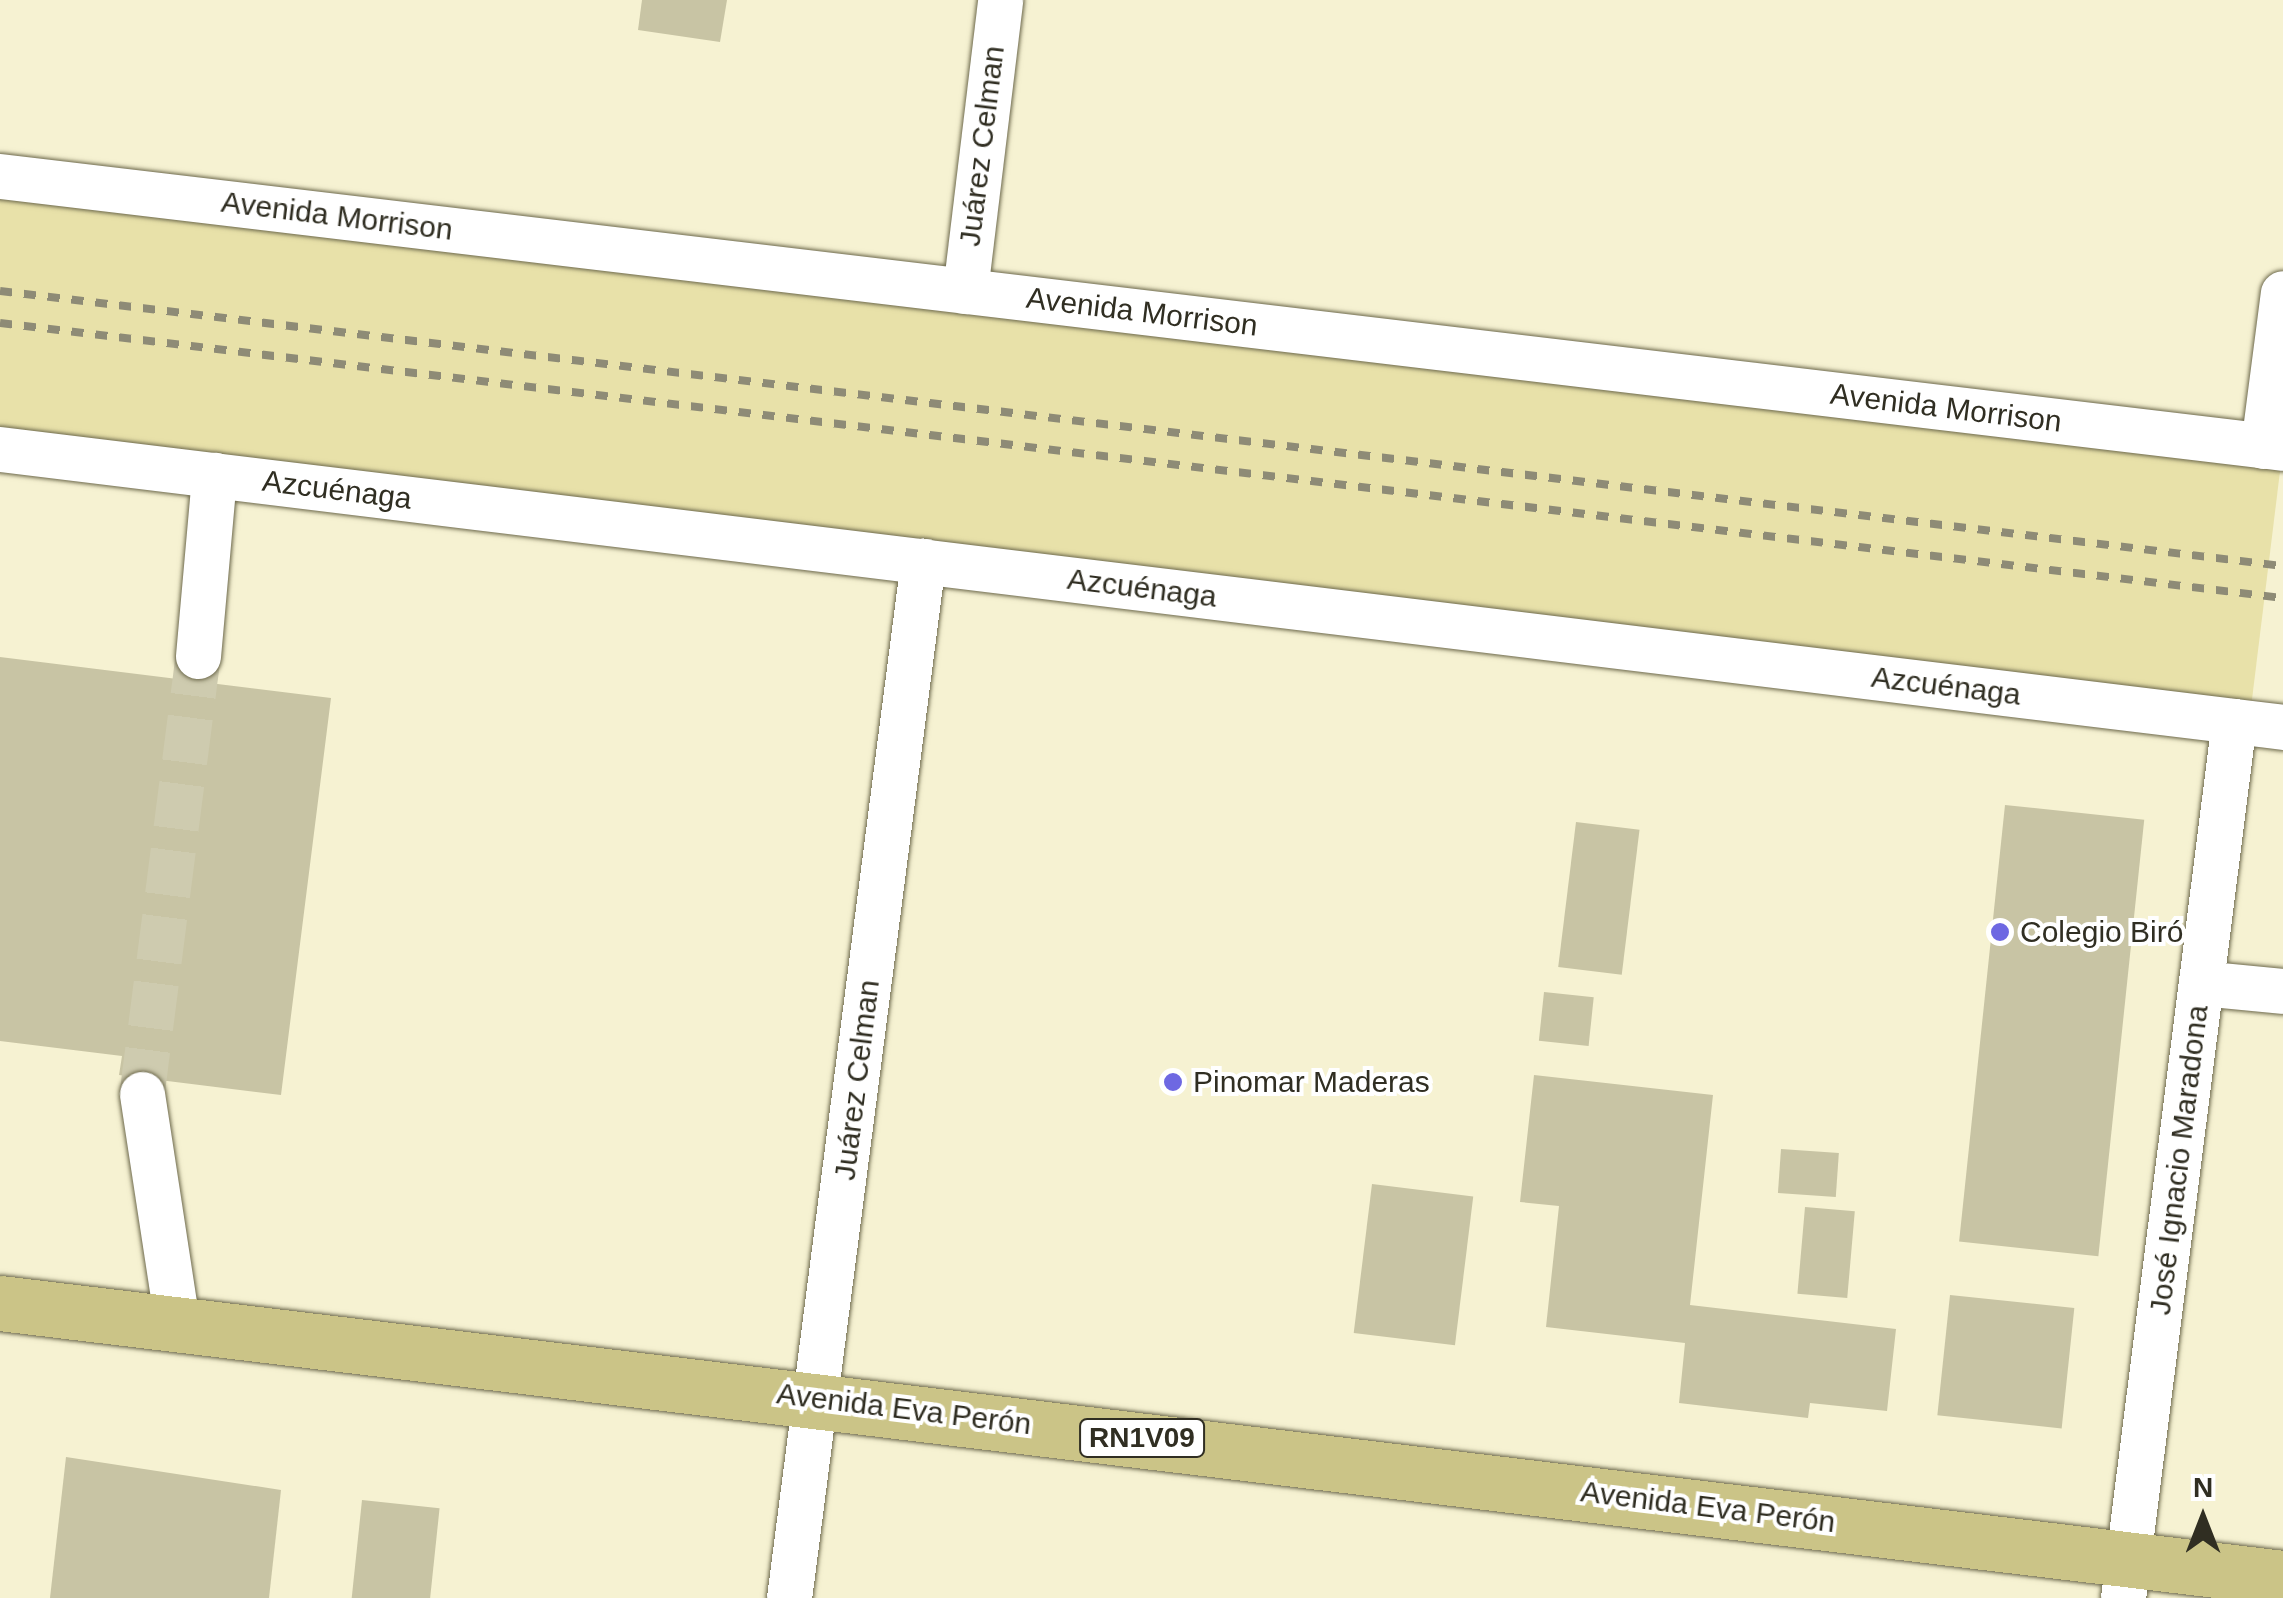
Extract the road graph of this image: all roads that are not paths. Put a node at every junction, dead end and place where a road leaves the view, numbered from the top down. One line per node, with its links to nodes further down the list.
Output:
1 (1000, 0): 3 (street, Juárez Celman)
2 (0, 176): 3 (street, Avenida Morrison)
3 (965, 291): 5 (street, Avenida Morrison)
4 (2283, 292): 5 (street)
5 (2273, 447)
6 (0, 449): 7 (street, Azcuénaga)
7 (214, 475): 8 (street, Azcuénaga); 9 (street)
8 (922, 561): 10 (street, Azcuénaga); 17 (street, Juárez Celman)
9 (198, 656)
10 (2234, 721): 11 (street, Azcuénaga); 12 (street, José Ignacio Maradona)
11 (2283, 727)
12 (2201, 983): 13 (street); 18 (street, José Ignacio Maradona)
13 (2283, 991)
14 (142, 1094): 16 (street)
15 (0, 1302): 16 (main road, Avenida Eva Perón / RN1V09)
16 (176, 1323): 17 (main road, Avenida Eva Perón / RN1V09)
17 (817, 1398): 18 (main road, Avenida Eva Perón / RN1V09); 20 (street, Juárez Celman)
18 (2126, 1578): 19 (main road, Avenida Eva Perón / RN1V09)
19 (2283, 1578)
20 (789, 1598)

